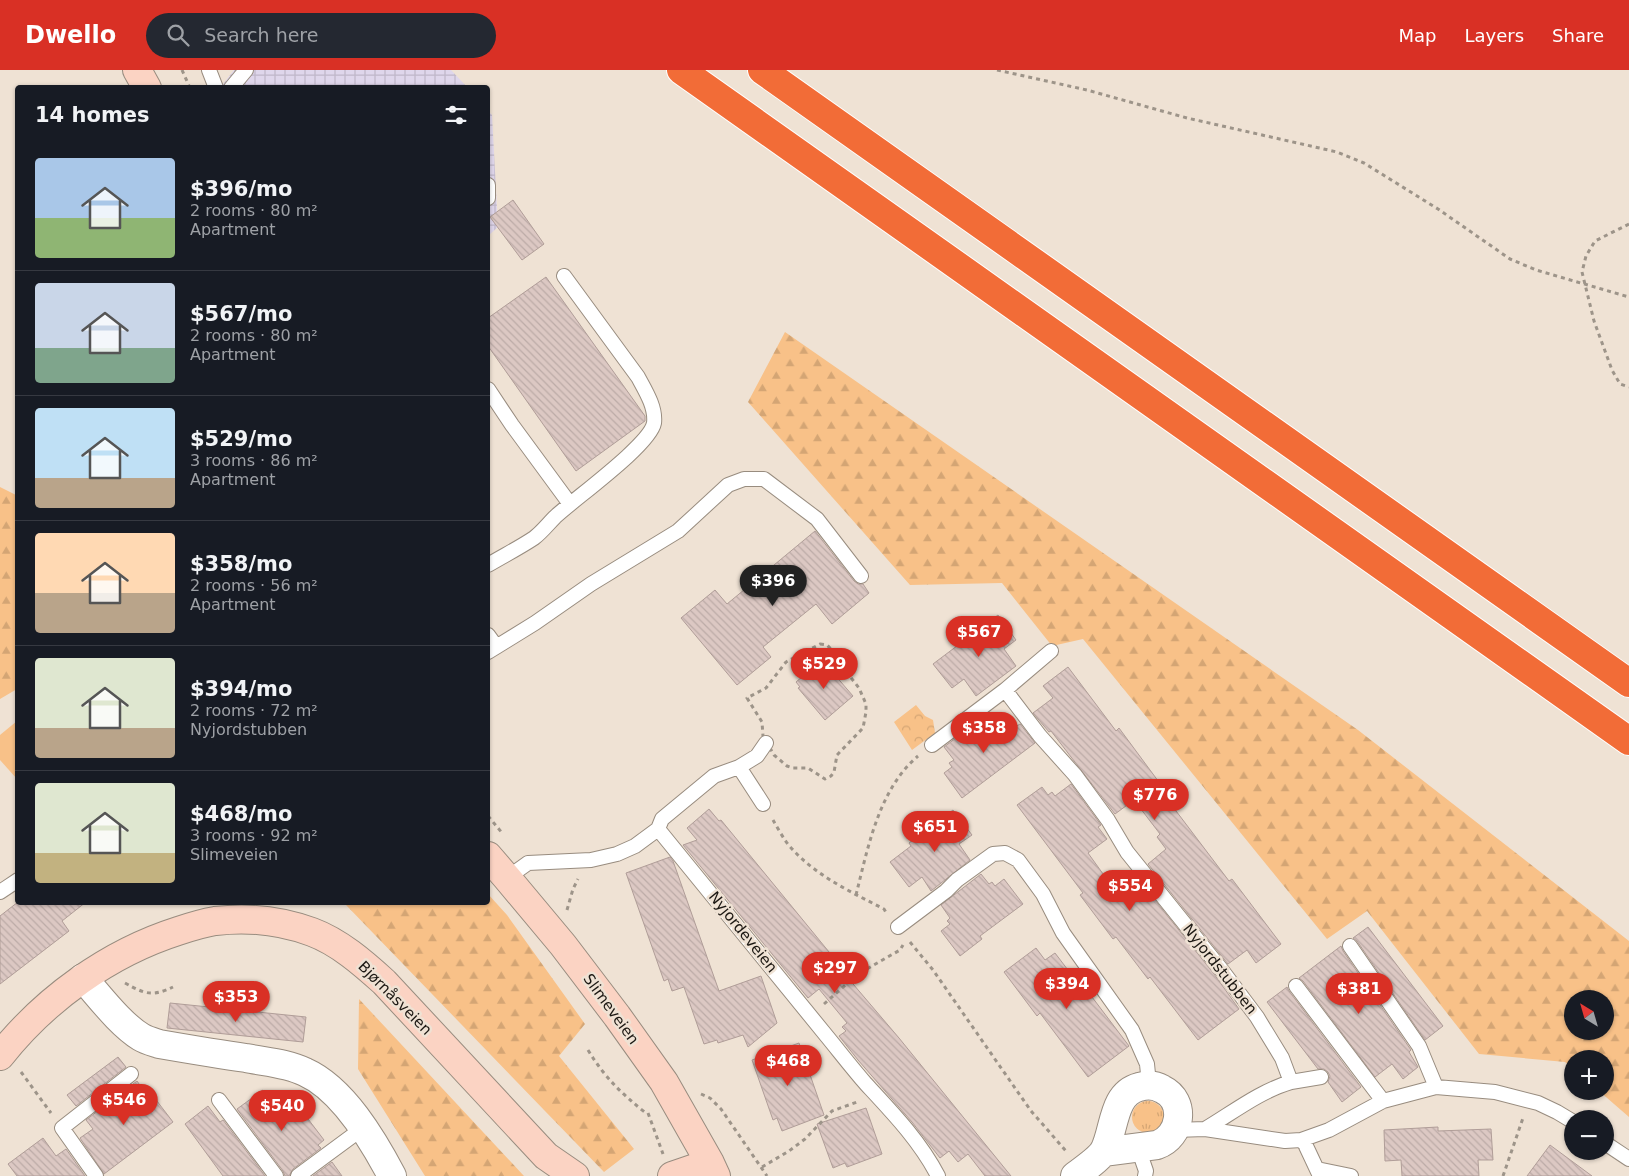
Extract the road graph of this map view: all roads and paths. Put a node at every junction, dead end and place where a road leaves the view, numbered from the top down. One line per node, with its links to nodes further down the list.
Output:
1 (137, 70): 8 (street)
2 (182, 70): 9 (path)
3 (209, 70): 10 (lane)
4 (246, 70): 11 (lane)
5 (681, 70): 25 (highway)
6 (762, 70): 23 (highway)
7 (997, 70): 14 (path)
8 (145, 85)
9 (189, 85)
10 (215, 85)
11 (234, 85)
12 (1629, 224): 14 (path)
13 (564, 276): 18 (lane)
14 (1584, 285): 15 (path); 16 (path)
15 (1629, 297)
16 (1629, 387)
17 (490, 392): 18 (lane)
18 (570, 504): 19 (lane)
19 (490, 564)
20 (861, 576): 21 (lane)
21 (491, 644)
22 (1051, 651): 24 (lane)
23 (1629, 684)
24 (1005, 690): 27 (lane); 49 (lane, Nyjordstubben)
25 (1629, 741)
26 (766, 743): 26 (path); 28 (lane)
27 (932, 745): 36 (path)
28 (739, 767): 29 (lane); 30 (lane)
29 (763, 804): 36 (path)
30 (658, 829): 32 (lane); 44 (lane, Nyjordeveien)
31 (490, 858): 33 (street, Slimeveien)
32 (591, 860): 33 (lane); 37 (path)
33 (507, 878): 71 (street, Slimeveien)
34 (15, 882): 35 (lane)
35 (0, 892)
36 (856, 895): 38 (path)
37 (566, 911)
38 (898, 927): 50 (lane)
39 (1350, 946): 51 (lane)
40 (83, 978): 46 (street, Bjørnåsveien); 61 (street); 78 (street, Bjørnåsveien)
41 (122, 981): 43 (path)
42 (1296, 986): 56 (lane)
43 (173, 987)
44 (811, 1016): 53 (lane, Nyjordeveien); 72 (path)
45 (588, 1050): 58 (path)
46 (8, 1062): 60 (path)
47 (131, 1074): 60 (lane)
48 (1321, 1077): 49 (lane)
49 (1291, 1082): 62 (lane)
50 (1146, 1086): 63 (street); 67 (street)
51 (1436, 1087): 55 (lane); 56 (lane)
52 (701, 1093): 70 (path)
53 (874, 1093): 70 (path); 80 (lane, Nyjordeveien)
54 (219, 1100): 75 (lane)
55 (1529, 1100): 59 (lane); 83 (path)
56 (1384, 1101): 64 (lane)
57 (648, 1108): 58 (path)
58 (648, 1114): 69 (path)
59 (1564, 1116)
60 (62, 1128): 74 (lane)
61 (363, 1128): 76 (lane); 77 (street)
62 (1204, 1129): 63 (lane); 64 (lane)
63 (1175, 1130): 65 (street)
64 (1302, 1140): 73 (lane)
65 (1138, 1148): 67 (street); 81 (lane)
66 (1614, 1149): 68 (lane)
67 (1103, 1152): 72 (street)
68 (1629, 1159)
69 (668, 1166): 71 (street)
70 (762, 1167): 79 (path)
71 (713, 1169)
72 (1078, 1170)
73 (1319, 1173): 82 (lane)
74 (96, 1176)
75 (276, 1176)
76 (298, 1176)
77 (392, 1176)
78 (575, 1176)
79 (768, 1176)
80 (938, 1176)
81 (1145, 1176)
82 (1351, 1176)
83 (1503, 1176)

